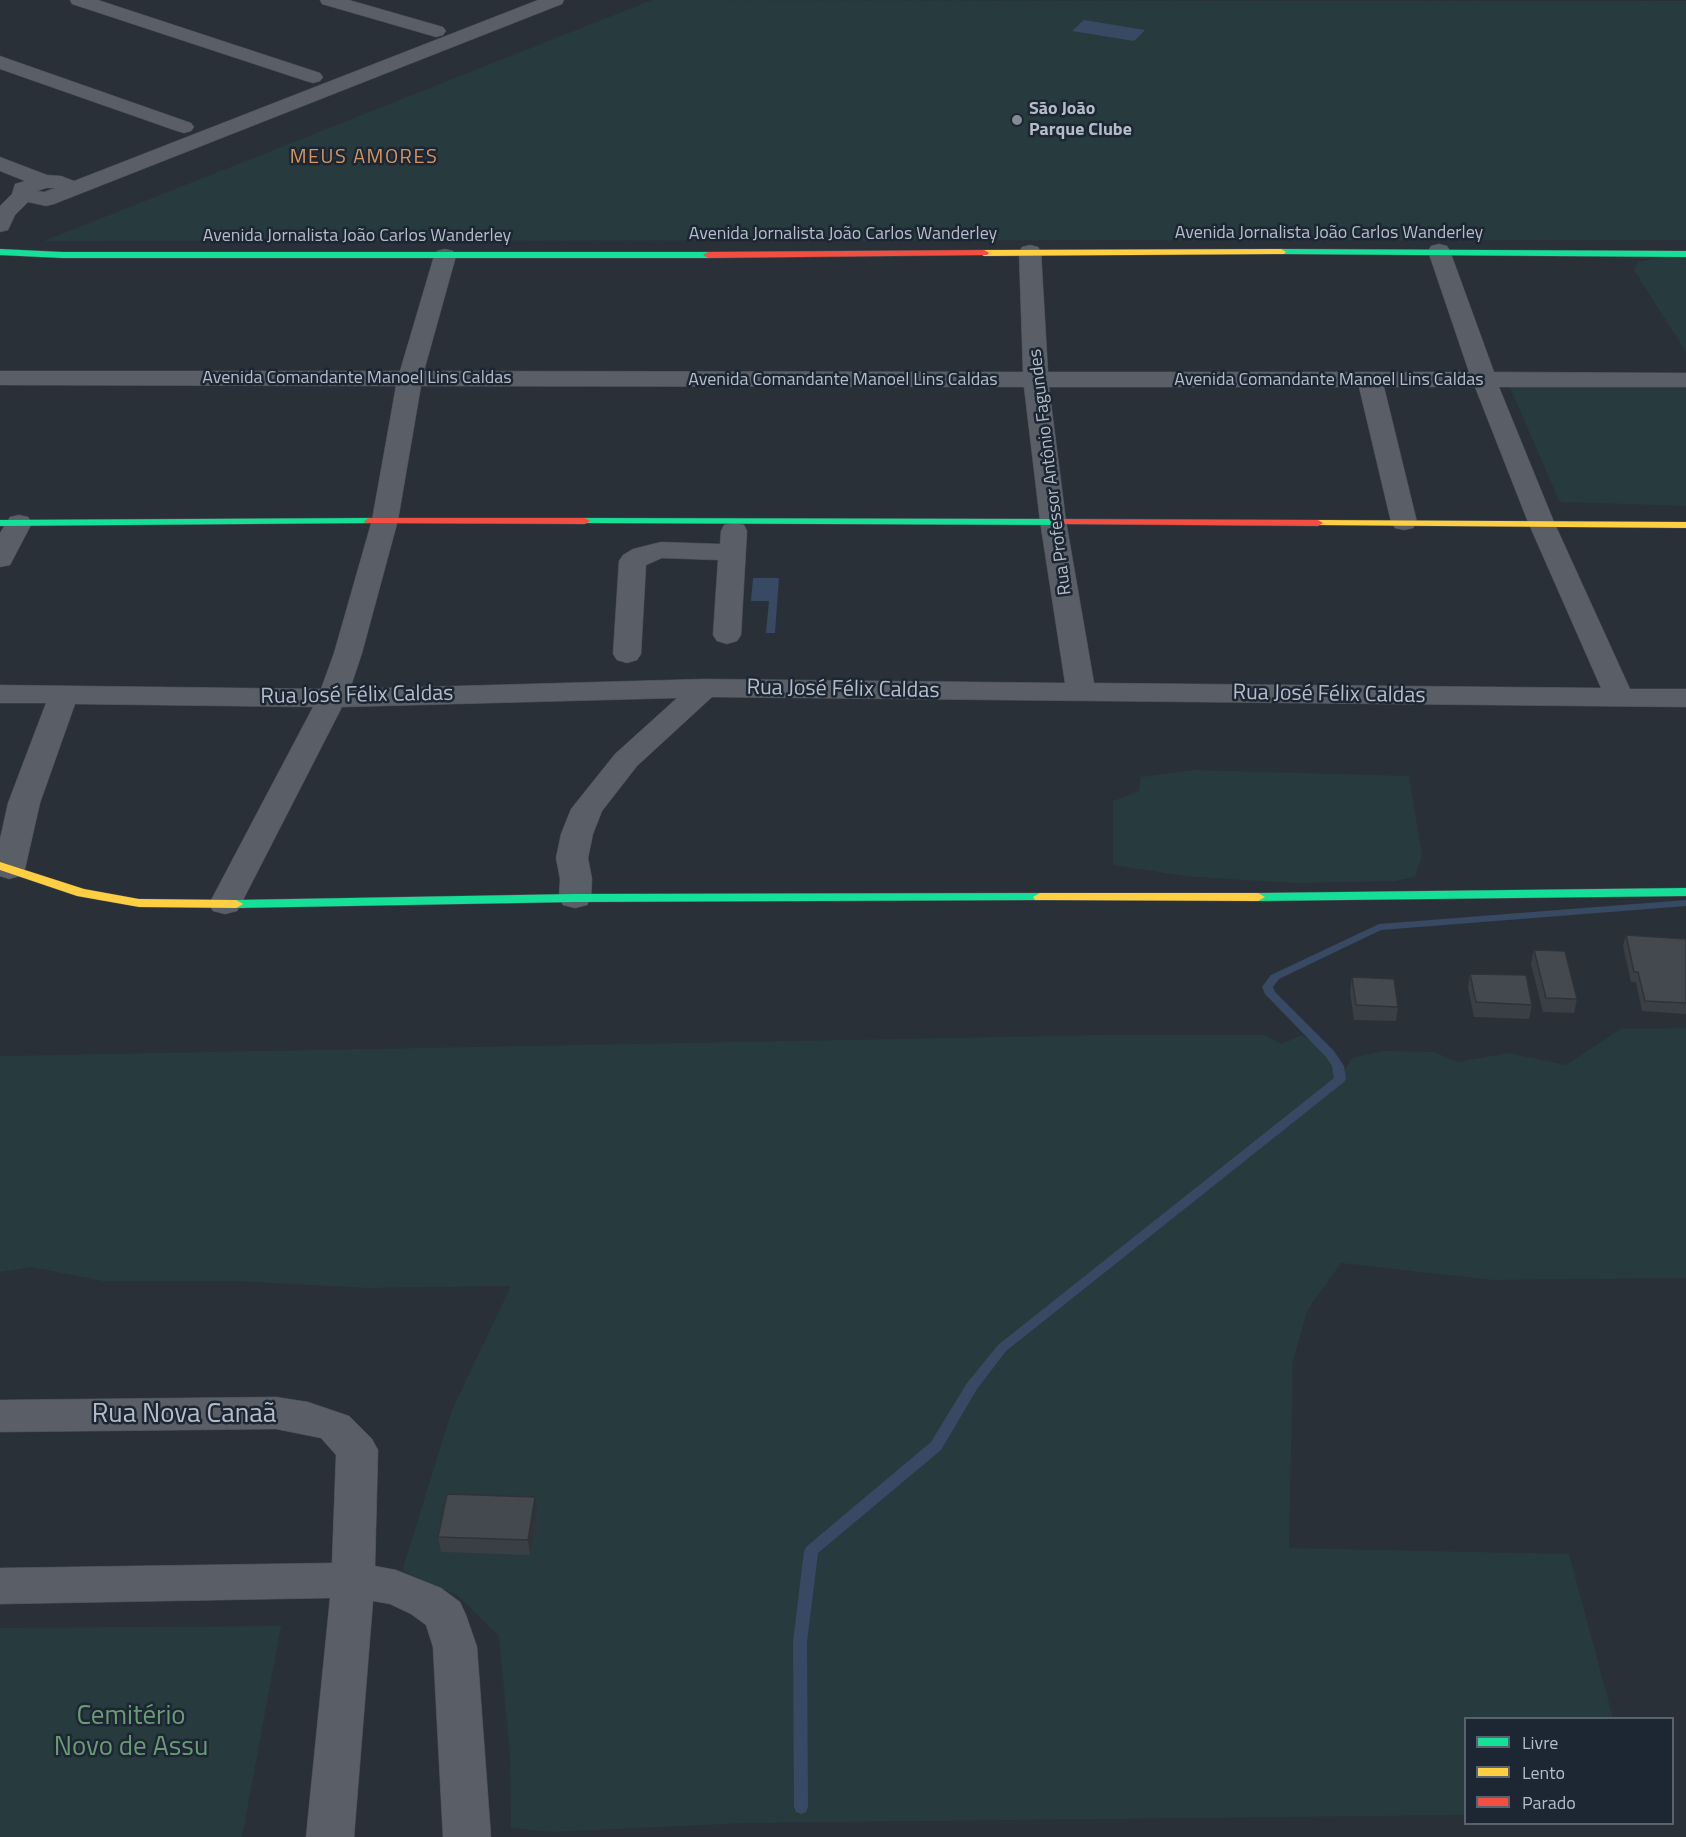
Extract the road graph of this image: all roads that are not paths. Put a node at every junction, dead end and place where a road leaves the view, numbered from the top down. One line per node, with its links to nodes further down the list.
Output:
1 (80, 0): 9 (street)
2 (329, 0): 5 (street)
3 (516, 0): 5 (street)
4 (554, 0): 8 (street)
5 (436, 31): 7 (street)
6 (0, 62): 10 (street)
7 (333, 69): 8 (street); 9 (street)
8 (353, 78): 9 (street)
9 (314, 84): 10 (street); 12 (street)
10 (184, 127): 12 (street)
11 (0, 163): 12 (street)
12 (55, 184): 13 (street)
13 (0, 225)
14 (1439, 251): 16 (street, Avenida Jornalista João Carlos Wanderley); 17 (street, Avenida Jornalista João Carlos Wanderley); 21 (street)
15 (0, 252): 18 (street, Avenida Jornalista João Carlos Wanderley)
16 (1030, 252): 18 (street, Avenida Jornalista João Carlos Wanderley); 23 (street, Rua Professor Antônio Fagundes)
17 (1686, 254)
18 (445, 256): 20 (street)
19 (0, 378): 20 (street, Avenida Comandante Manoel Lins Caldas)
20 (410, 380): 23 (street, Avenida Comandante Manoel Lins Caldas); 25 (street)
21 (1484, 380): 22 (street, Avenida Comandante Manoel Lins Caldas); 24 (street, Avenida Comandante Manoel Lins Caldas); 29 (street)
22 (1686, 380)
23 (1036, 381): 24 (street, Avenida Comandante Manoel Lins Caldas); 27 (street, Rua Professor Antônio Fagundes)
24 (1370, 381): 28 (street)
25 (385, 520): 26 (street); 30 (street); 40 (street)
26 (735, 520): 27 (street); 32 (street)
27 (1053, 521): 28 (street); 37 (street, Rua Professor Antônio Fagundes)
28 (1404, 522): 29 (street)
29 (1541, 522): 31 (street); 41 (street)
30 (9, 523): 33 (street)
31 (1686, 525)
32 (731, 552): 34 (street); 35 (street)
33 (0, 559)
34 (727, 635)
35 (627, 654)
36 (705, 688): 37 (street, Rua José Félix Caldas); 40 (street, Rua José Félix Caldas); 45 (street)
37 (1081, 692): 41 (street, Rua José Félix Caldas)
38 (0, 694): 39 (street, Rua José Félix Caldas)
39 (64, 694): 40 (street, Rua José Félix Caldas); 43 (street)
40 (332, 698): 46 (street)
41 (1620, 698): 42 (street, Rua José Félix Caldas)
42 (1686, 698)
43 (4, 868): 46 (street)
44 (1686, 892): 45 (street)
45 (575, 898): 46 (street)
46 (225, 904)
47 (0, 1416): 48 (street, Rua Nova Canaã)
48 (353, 1580): 49 (street); 50 (street); 51 (street)
49 (0, 1586)
50 (330, 1837)
51 (467, 1837)

